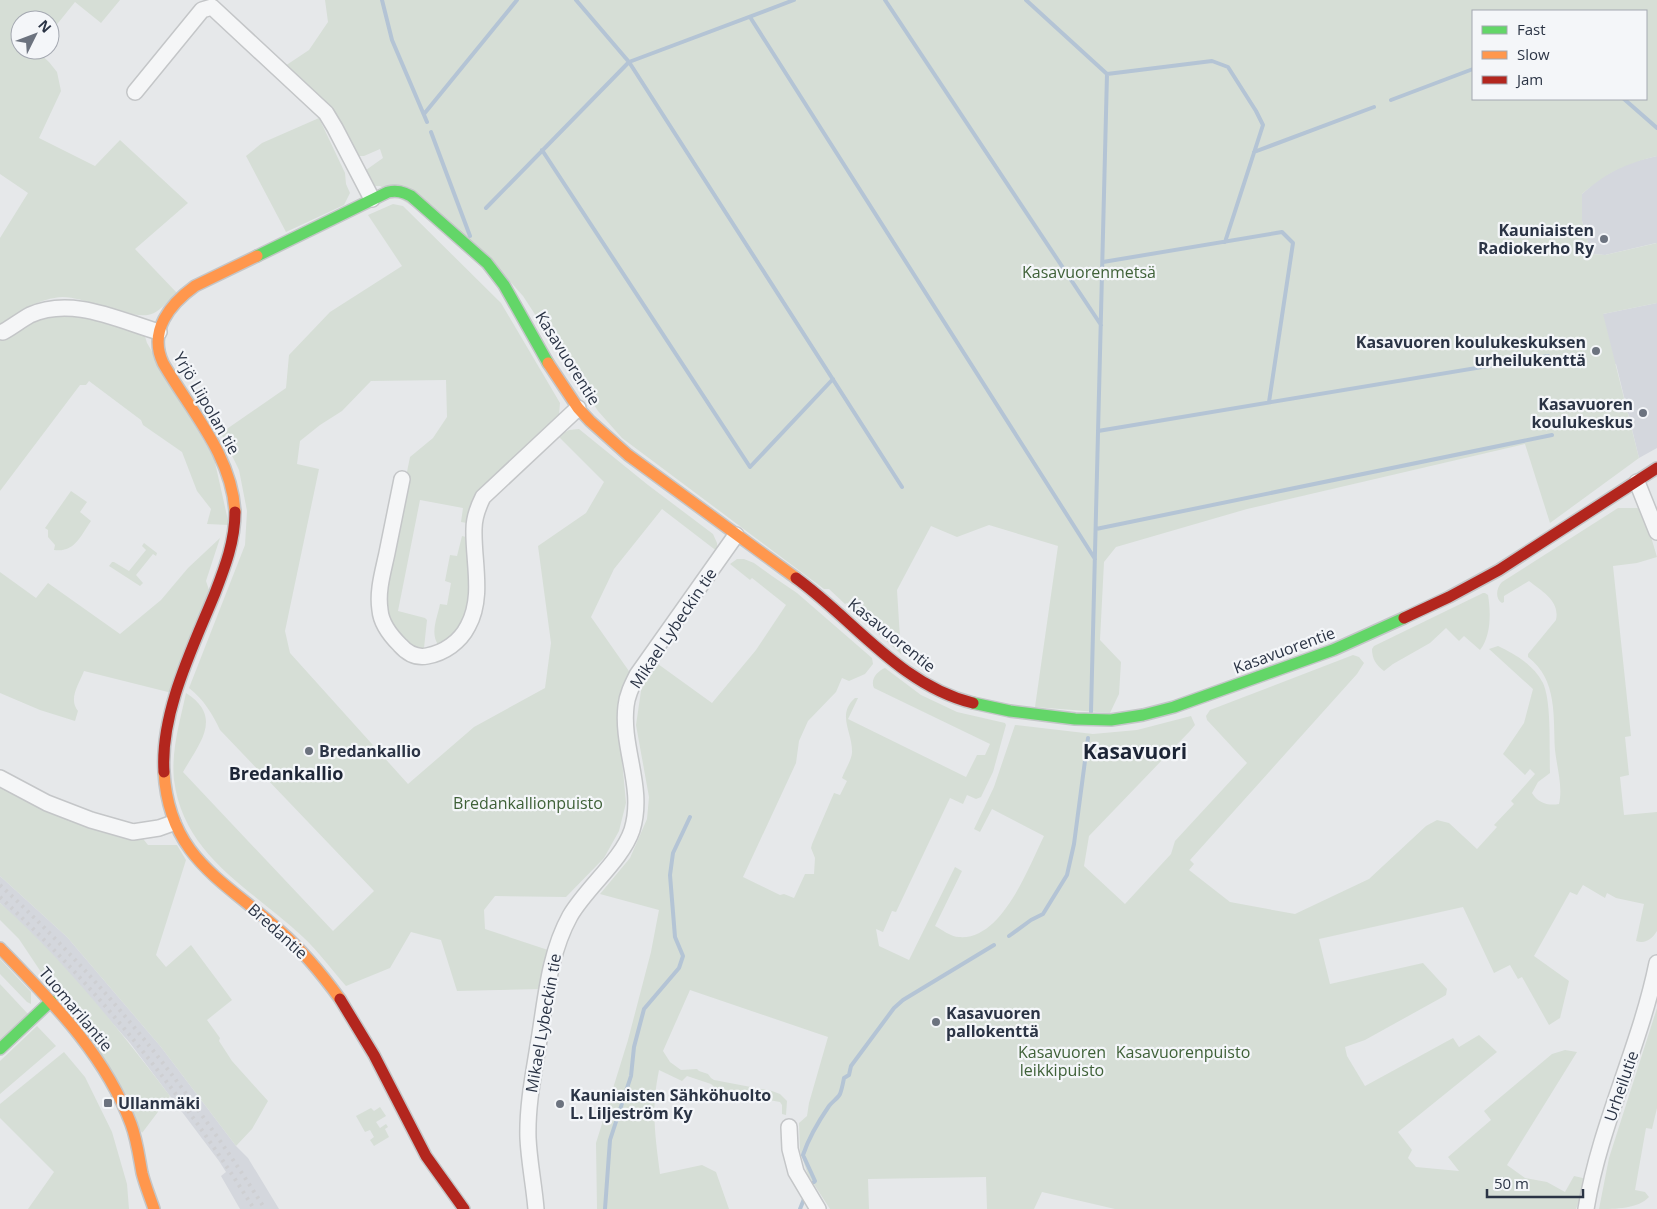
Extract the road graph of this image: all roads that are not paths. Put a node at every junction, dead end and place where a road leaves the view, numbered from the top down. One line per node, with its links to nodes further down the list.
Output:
1 (135, 92): 2 (street)
2 (372, 199): 4 (main road, Yrjö Liipolan tie); 5 (main road, Kasavuorentie)
3 (3, 332): 4 (street)
4 (159, 332): 12 (main road, Yrjö Liipolan tie)
5 (578, 408): 7 (street); 10 (main road, Kasavuorentie)
6 (1657, 468): 8 (main road, Kasavuorentie)
7 (402, 479)
8 (1637, 482): 9 (street); 10 (main road, Kasavuorentie)
9 (1657, 532)
10 (736, 535): 22 (street, Mikael Lybeckin tie)
11 (0, 778): 12 (street)
12 (173, 822): 21 (main road, Bredantie)
13 (0, 948): 15 (main road, Tuomarilantie)
14 (1657, 963): 24 (street, Urheilutie)
15 (51, 1001): 16 (main road); 18 (main road, Tuomarilantie)
16 (0, 1049)
17 (789, 1127): 23 (street)
18 (144, 1182): 19 (main road, Tuomarilantie); 20 (main road, Tuomarilantie)
19 (141, 1209)
20 (154, 1209)
21 (464, 1209)
22 (536, 1209)
23 (818, 1209)
24 (1586, 1209)

